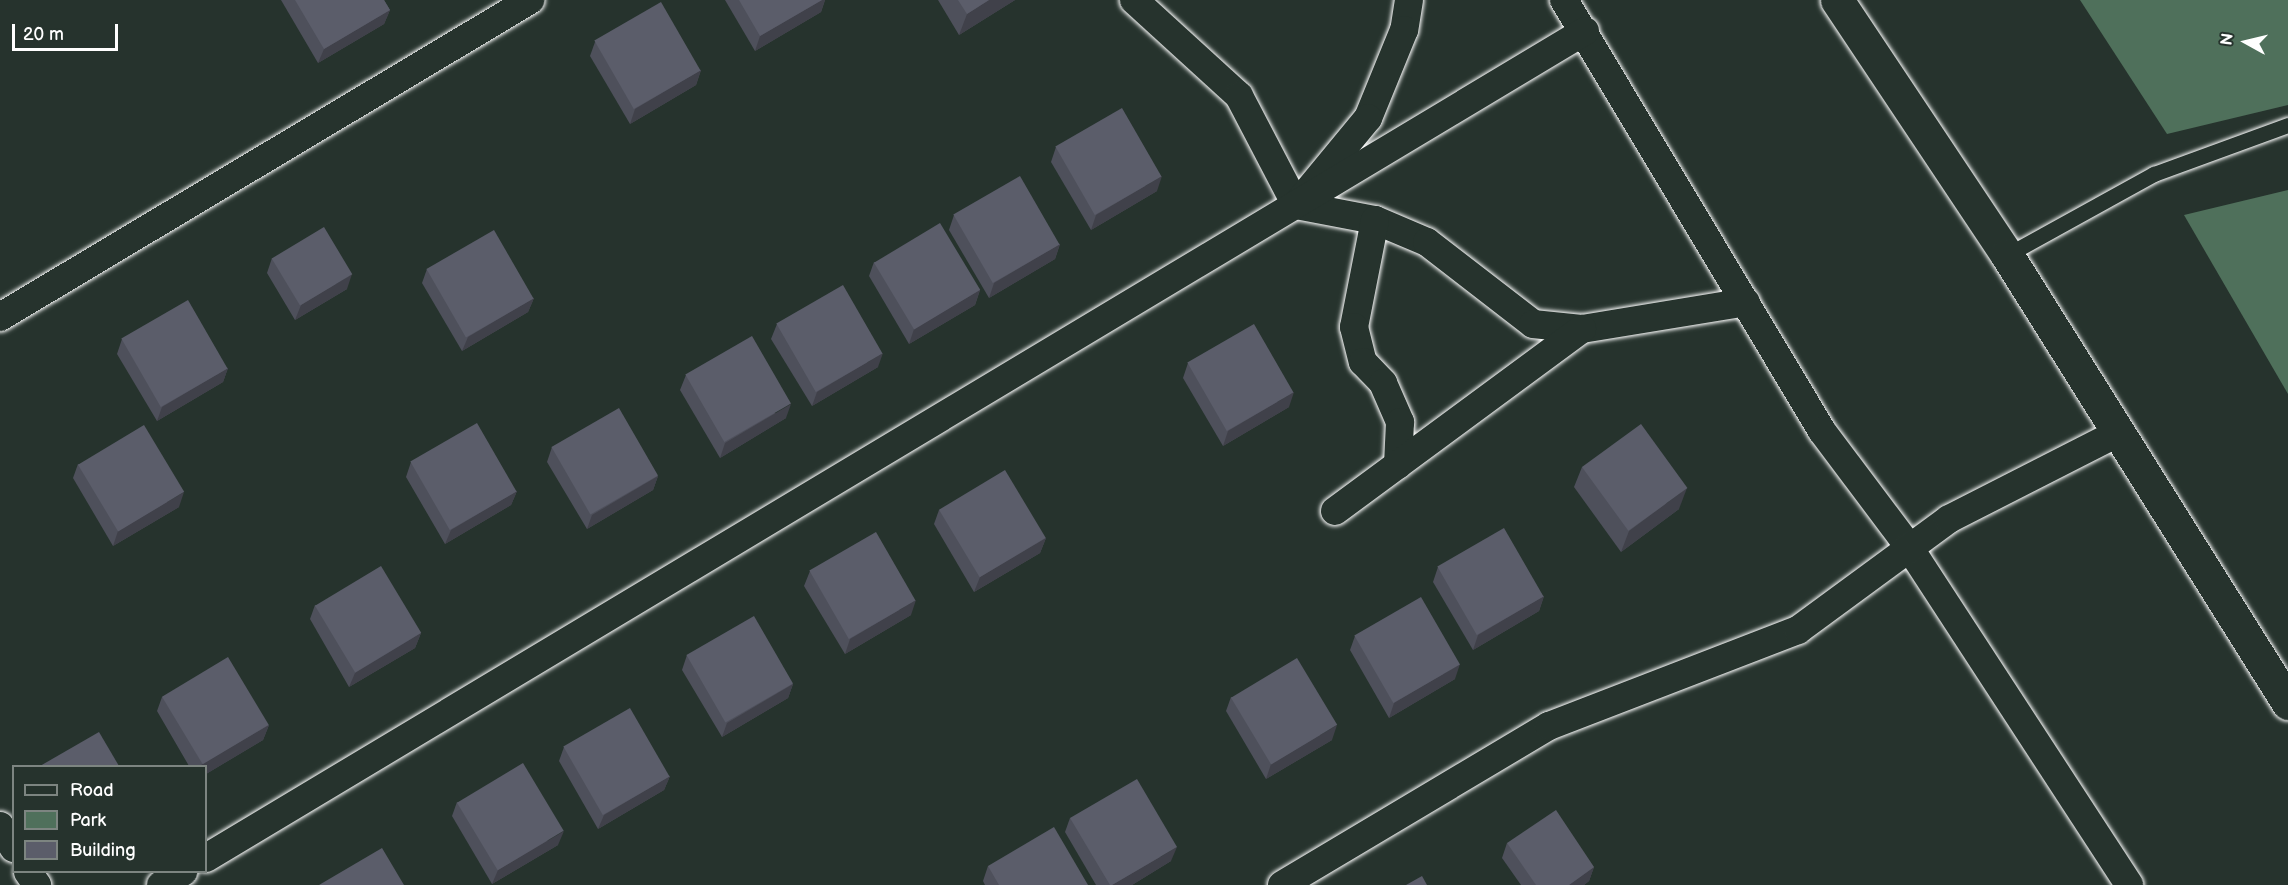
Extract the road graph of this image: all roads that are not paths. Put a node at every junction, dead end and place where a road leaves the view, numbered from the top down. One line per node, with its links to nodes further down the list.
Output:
1 (530, 0): 12 (street)
2 (1134, 0): 8 (street)
3 (1409, 0): 8 (street)
4 (1564, 0): 6 (street)
5 (1837, 0): 10 (main road)
6 (1585, 32): 8 (street); 11 (street)
7 (2288, 125): 10 (lane)
8 (1296, 205): 9 (street); 21 (street)
9 (1375, 220): 13 (street); 15 (street)
10 (2007, 255): 14 (main road)
11 (1746, 302): 13 (street); 17 (street)
12 (0, 317)
13 (1582, 329): 15 (street)
14 (2118, 434): 17 (street); 18 (main road)
15 (1398, 465): 16 (street)
16 (1335, 511)
17 (1909, 547): 24 (street); 25 (street)
18 (2288, 703)
19 (0, 826): 20 (street)
20 (12, 845)
21 (207, 857)
22 (181, 873): 23 (street)
23 (160, 885)
24 (1282, 885)
25 (2128, 885)

